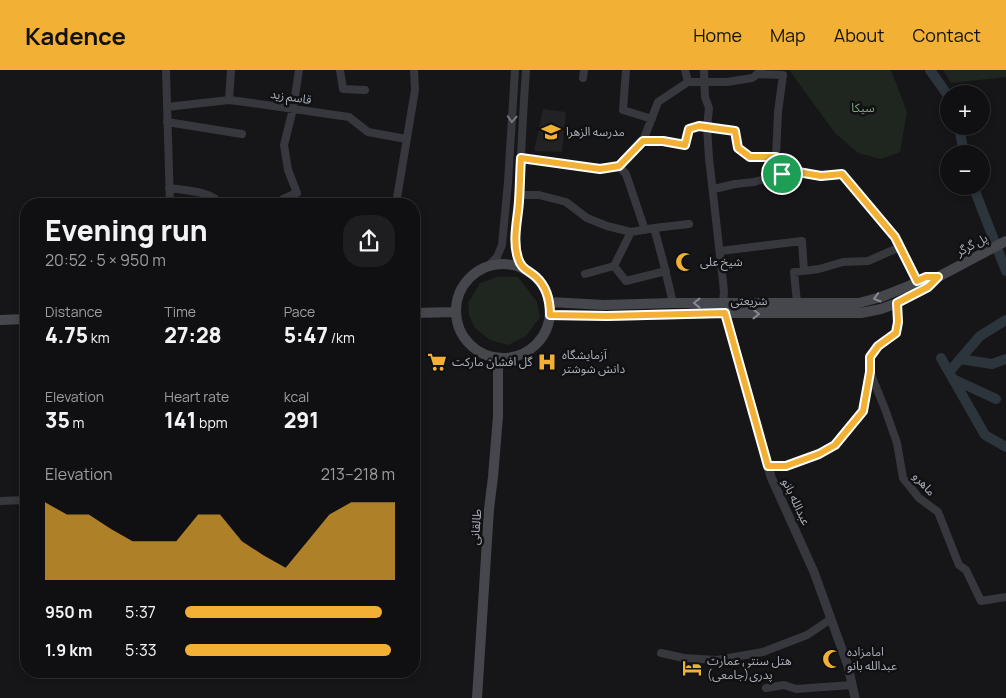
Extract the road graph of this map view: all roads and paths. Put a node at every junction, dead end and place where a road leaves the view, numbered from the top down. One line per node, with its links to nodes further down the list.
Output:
1 (166, 70): 16 (street)
2 (231, 70): 15 (street)
3 (340, 70): 14 (street)
4 (414, 70): 22 (street)
5 (515, 70): 42 (street, one-way to 42)
6 (526, 70): 25 (street)
7 (626, 70): 18 (street)
8 (685, 70): 12 (street)
9 (704, 70): 13 (street)
10 (301, 71): 17 (street)
11 (759, 72): 13 (street); 24 (street)
12 (688, 82): 13 (street); 18 (street)
13 (705, 83): 20 (street)
14 (366, 90)
15 (229, 100): 16 (street, قاسم زید); 17 (street, قاسم زید)
16 (167, 107): 19 (street)
17 (294, 109): 22 (street, قاسم زید); 33 (street)
18 (652, 119): 23 (street)
19 (167, 122): 21 (street); 28 (street)
20 (707, 127): 23 (street); 24 (street); 29 (street)
21 (242, 134)
22 (406, 139): 34 (street)
23 (643, 141): 26 (street)
24 (776, 157): 27 (street)
25 (521, 158): 26 (street); 30 (street)
26 (619, 166): 37 (street)
27 (782, 174): 29 (street); 40 (street)
28 (169, 188): 31 (street); 32 (street)
29 (714, 189): 41 (street)
30 (519, 195): 38 (street); 44 (street)
31 (170, 198)
32 (215, 198)
33 (285, 198)
34 (397, 198)
35 (689, 224): 36 (street)
36 (654, 228): 37 (street); 45 (street)
37 (644, 230): 38 (street)
38 (630, 232): 43 (street)
39 (1006, 241): 47 (main road, پل گرگر)
40 (900, 247): 46 (street); 50 (street)
41 (720, 251): 46 (street); 55 (street)
42 (488, 266): 44 (main road); 56 (main road)
43 (614, 266): 45 (street); 48 (street)
44 (522, 268): 51 (main road)
45 (666, 271): 52 (street)
46 (804, 271): 53 (street)
47 (950, 271): 49 (main road, شریعتی)
48 (585, 274)
49 (938, 277): 50 (main road, شریعتی); 54 (main road, شریعتی)
50 (917, 281): 53 (main road, شریعتی, one-way to 53)
51 (550, 302): 52 (main road, شریعتی); 58 (main road)
52 (673, 303): 55 (main road, شریعتی, one-way to 52)
53 (797, 303): 55 (main road, شریعتی)
54 (897, 303): 55 (main road, شریعتی, one-way to 54); 62 (street)
55 (724, 308): 58 (main road, شریعتی); 63 (street, عبدالله بانو)
56 (456, 312): 57 (main road); 61 (main road)
57 (420, 313)
58 (550, 315): 61 (main road)
59 (20, 319): 60 (main road)
60 (0, 320)
61 (498, 358): 71 (main road, طالقانی)
62 (870, 372): 63 (street); 66 (street, ماهرو)
63 (768, 466): 67 (street, عبدالله بانو)
64 (0, 500): 65 (street)
65 (20, 500)
66 (1006, 597)
67 (831, 619): 68 (street); 69 (street, عبدالله بانو)
68 (661, 653)
69 (852, 685): 70 (street); 72 (street, عبدالله بانو)
70 (766, 688)
71 (476, 698)
72 (855, 698)

